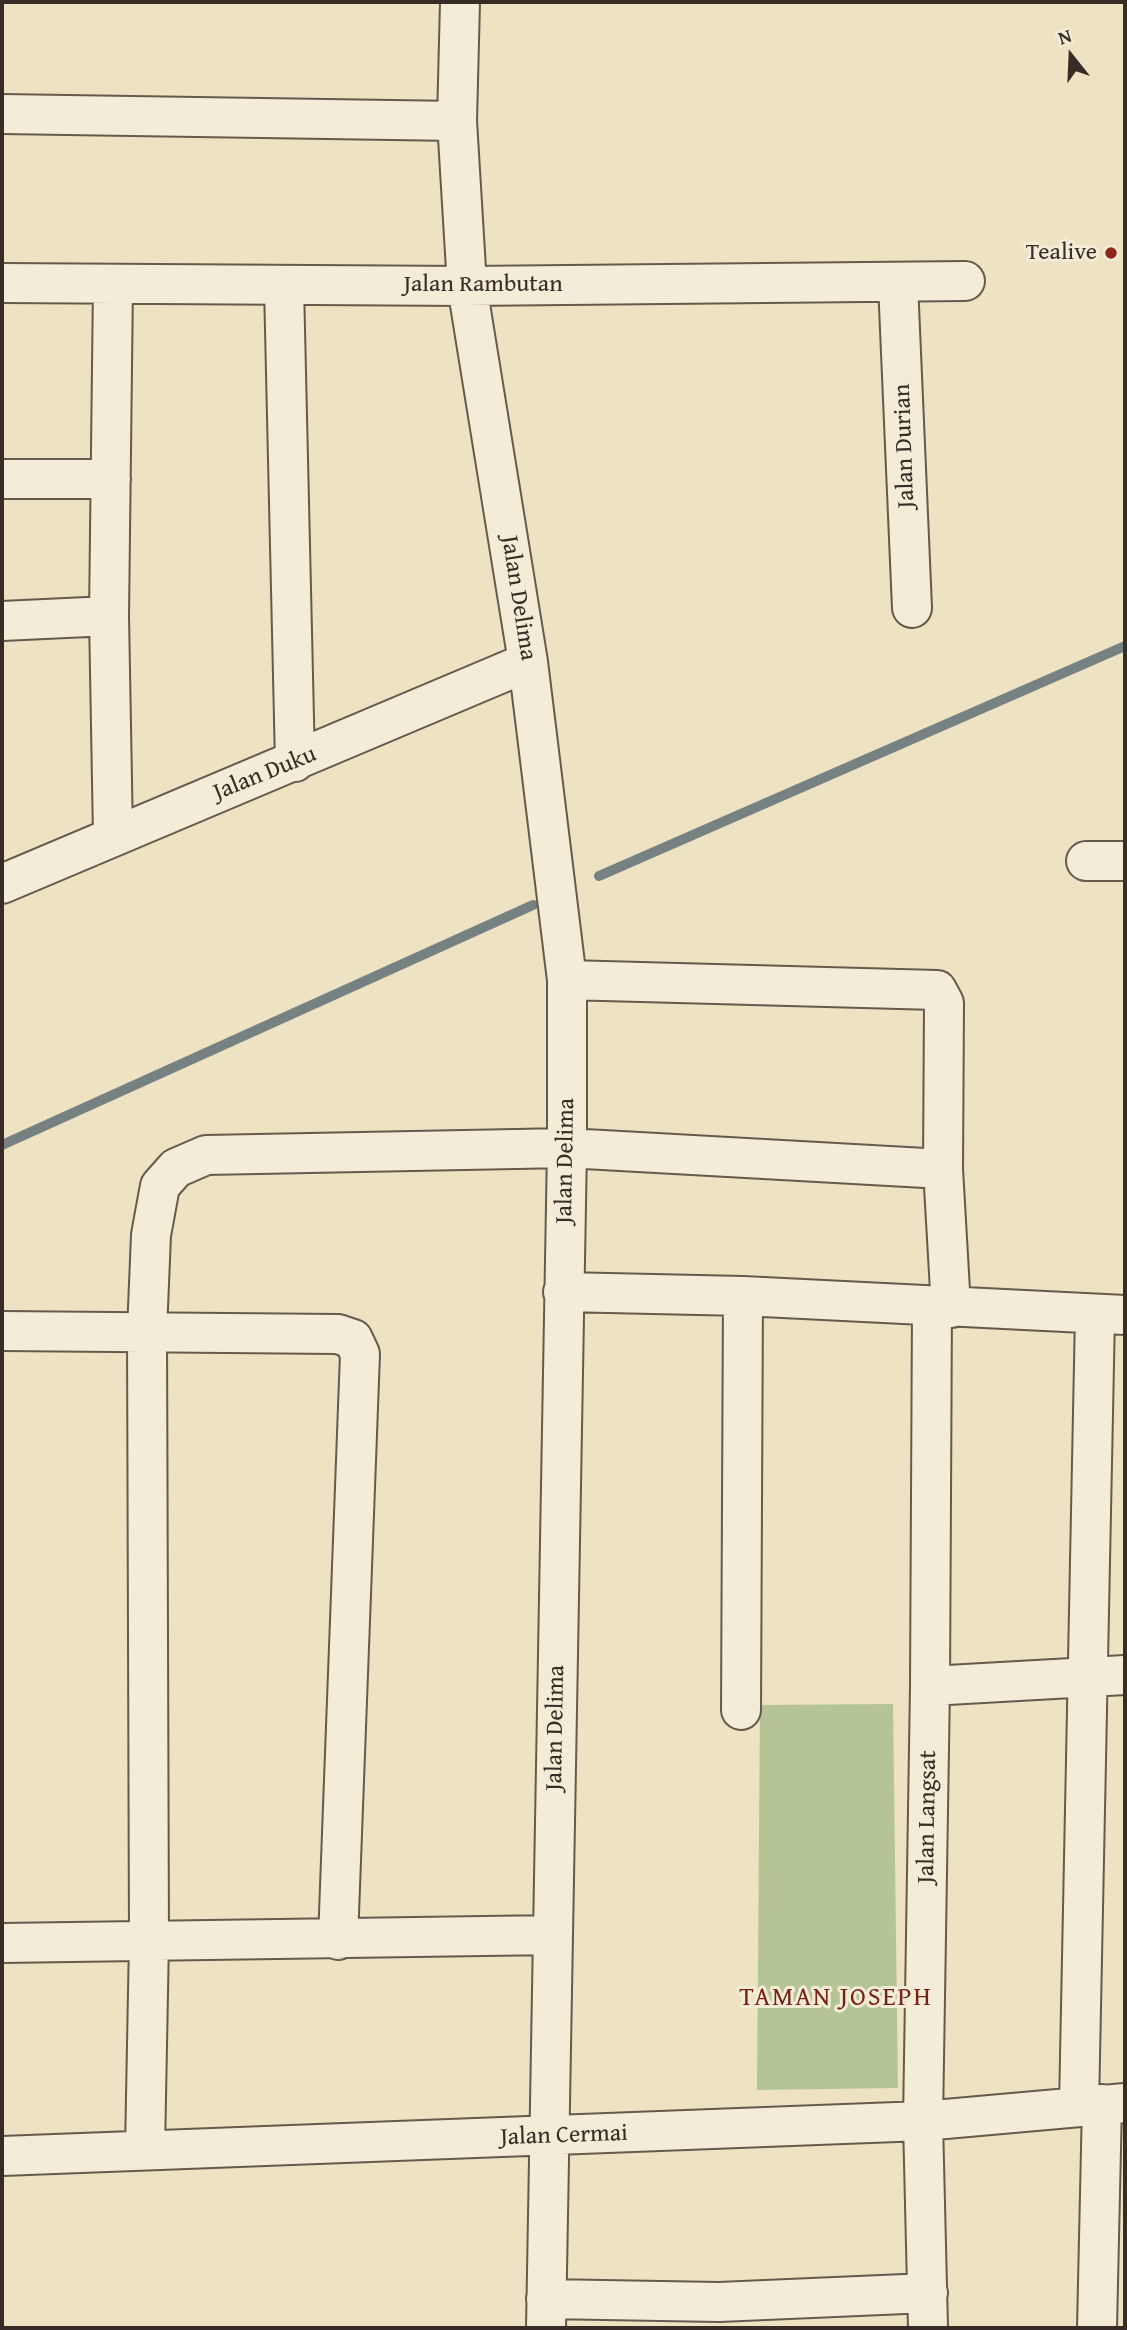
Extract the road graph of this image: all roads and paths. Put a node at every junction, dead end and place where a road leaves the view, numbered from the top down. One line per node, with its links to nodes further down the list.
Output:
1 (460, 2): 3 (street, Jalan Delima)
2 (2, 114): 3 (street)
3 (457, 121): 9 (street, Jalan Delima)
4 (965, 281): 6 (street, Jalan Rambutan)
5 (2, 282): 7 (street, Jalan Rambutan)
6 (898, 283): 9 (street, Jalan Rambutan); 12 (street, Jalan Durian)
7 (113, 284): 8 (street, Jalan Rambutan); 11 (street)
8 (284, 286): 9 (street, Jalan Rambutan); 16 (street)
9 (467, 286): 15 (street, Jalan Delima)
10 (2, 479): 11 (street)
11 (111, 479): 13 (street)
12 (912, 608)
13 (109, 617): 14 (street); 17 (street)
14 (2, 621)
15 (528, 662): 16 (street, Jalan Duku); 21 (street, Jalan Delima)
16 (295, 762): 17 (street, Jalan Duku)
17 (113, 836): 20 (street, Jalan Duku)
18 (1086, 861): 19 (street)
19 (1125, 861)
20 (2, 884)
21 (567, 980): 22 (street, Jalan Delima); 23 (street, Jalan Langsat)
22 (567, 1148): 23 (street); 24 (street, Jalan Delima); 29 (street)
23 (943, 1169): 26 (street, Jalan Langsat)
24 (564, 1292): 25 (street); 34 (street, Jalan Delima)
25 (743, 1296): 26 (street); 33 (street)
26 (941, 1307): 27 (street); 32 (street, Jalan Langsat)
27 (1110, 1315): 31 (street)
28 (2, 1331): 29 (street)
29 (147, 1332): 35 (street); 36 (street)
30 (1125, 1675): 31 (street)
31 (1088, 1677): 32 (street); 38 (street)
32 (930, 1686): 39 (street, Jalan Langsat)
33 (741, 1710)
34 (552, 1935): 36 (street); 40 (street, Jalan Delima)
35 (149, 1940): 36 (street); 37 (street); 41 (street)
36 (338, 1940)
37 (2, 1943)
38 (1102, 2104): 39 (street, Jalan Cermai); 46 (street)
39 (923, 2121): 40 (street, Jalan Cermai); 43 (street, Jalan Langsat)
40 (548, 2137): 41 (street, Jalan Cermai); 44 (street, Jalan Delima)
41 (145, 2150): 42 (street, Jalan Cermai)
42 (2, 2156)
43 (928, 2311): 45 (street)
44 (546, 2314): 45 (street)
45 (720, 2315)
46 (1097, 2328)

